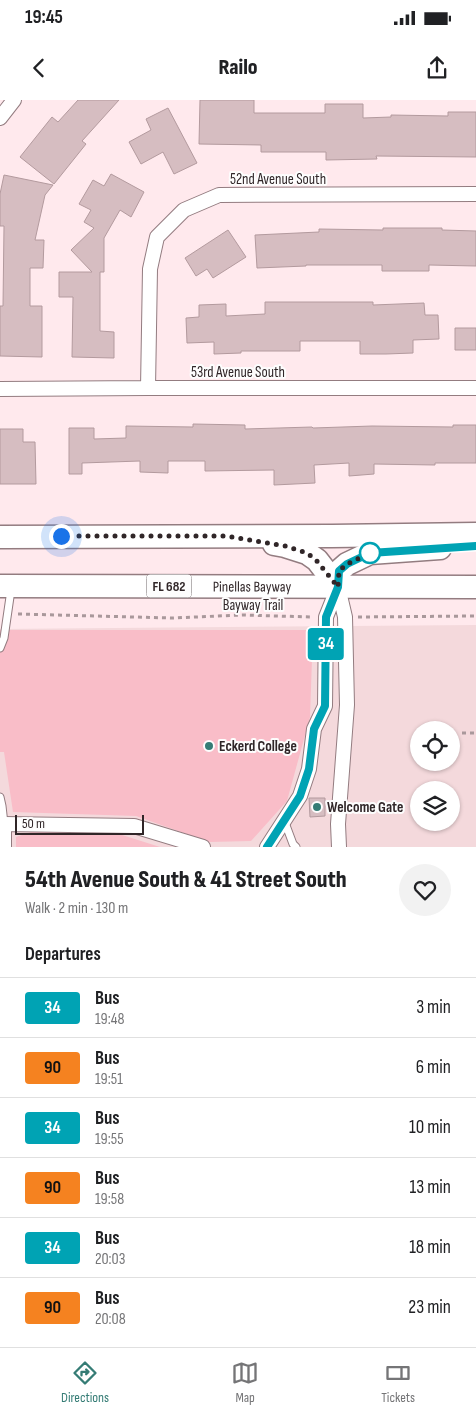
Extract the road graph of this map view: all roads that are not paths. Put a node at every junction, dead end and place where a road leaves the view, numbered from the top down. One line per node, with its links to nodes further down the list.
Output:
1 (14, 100): 2 (street)
2 (0, 118)
3 (476, 194): 4 (street, 52nd Avenue South)
4 (148, 388): 5 (street, 53rd Avenue South); 6 (street, 53rd Avenue South)
5 (476, 388)
6 (0, 390)
7 (476, 534): 8 (main road)
8 (226, 536): 9 (main road); 12 (main road)
9 (0, 537)
10 (476, 546): 12 (main road)
11 (6, 586): 12 (main road, Pinellas Bayway / FL 682); 14 (lane)
12 (338, 587): 13 (main road, Pinellas Bayway / FL 682); 16 (street); 18 (street)
13 (476, 587)
14 (0, 648)
15 (0, 797): 17 (lane)
16 (284, 820): 21 (street); 22 (lane)
17 (4, 824): 19 (street); 20 (street)
18 (336, 846)
19 (4, 847)
20 (202, 847)
21 (267, 847)
22 (296, 847)

